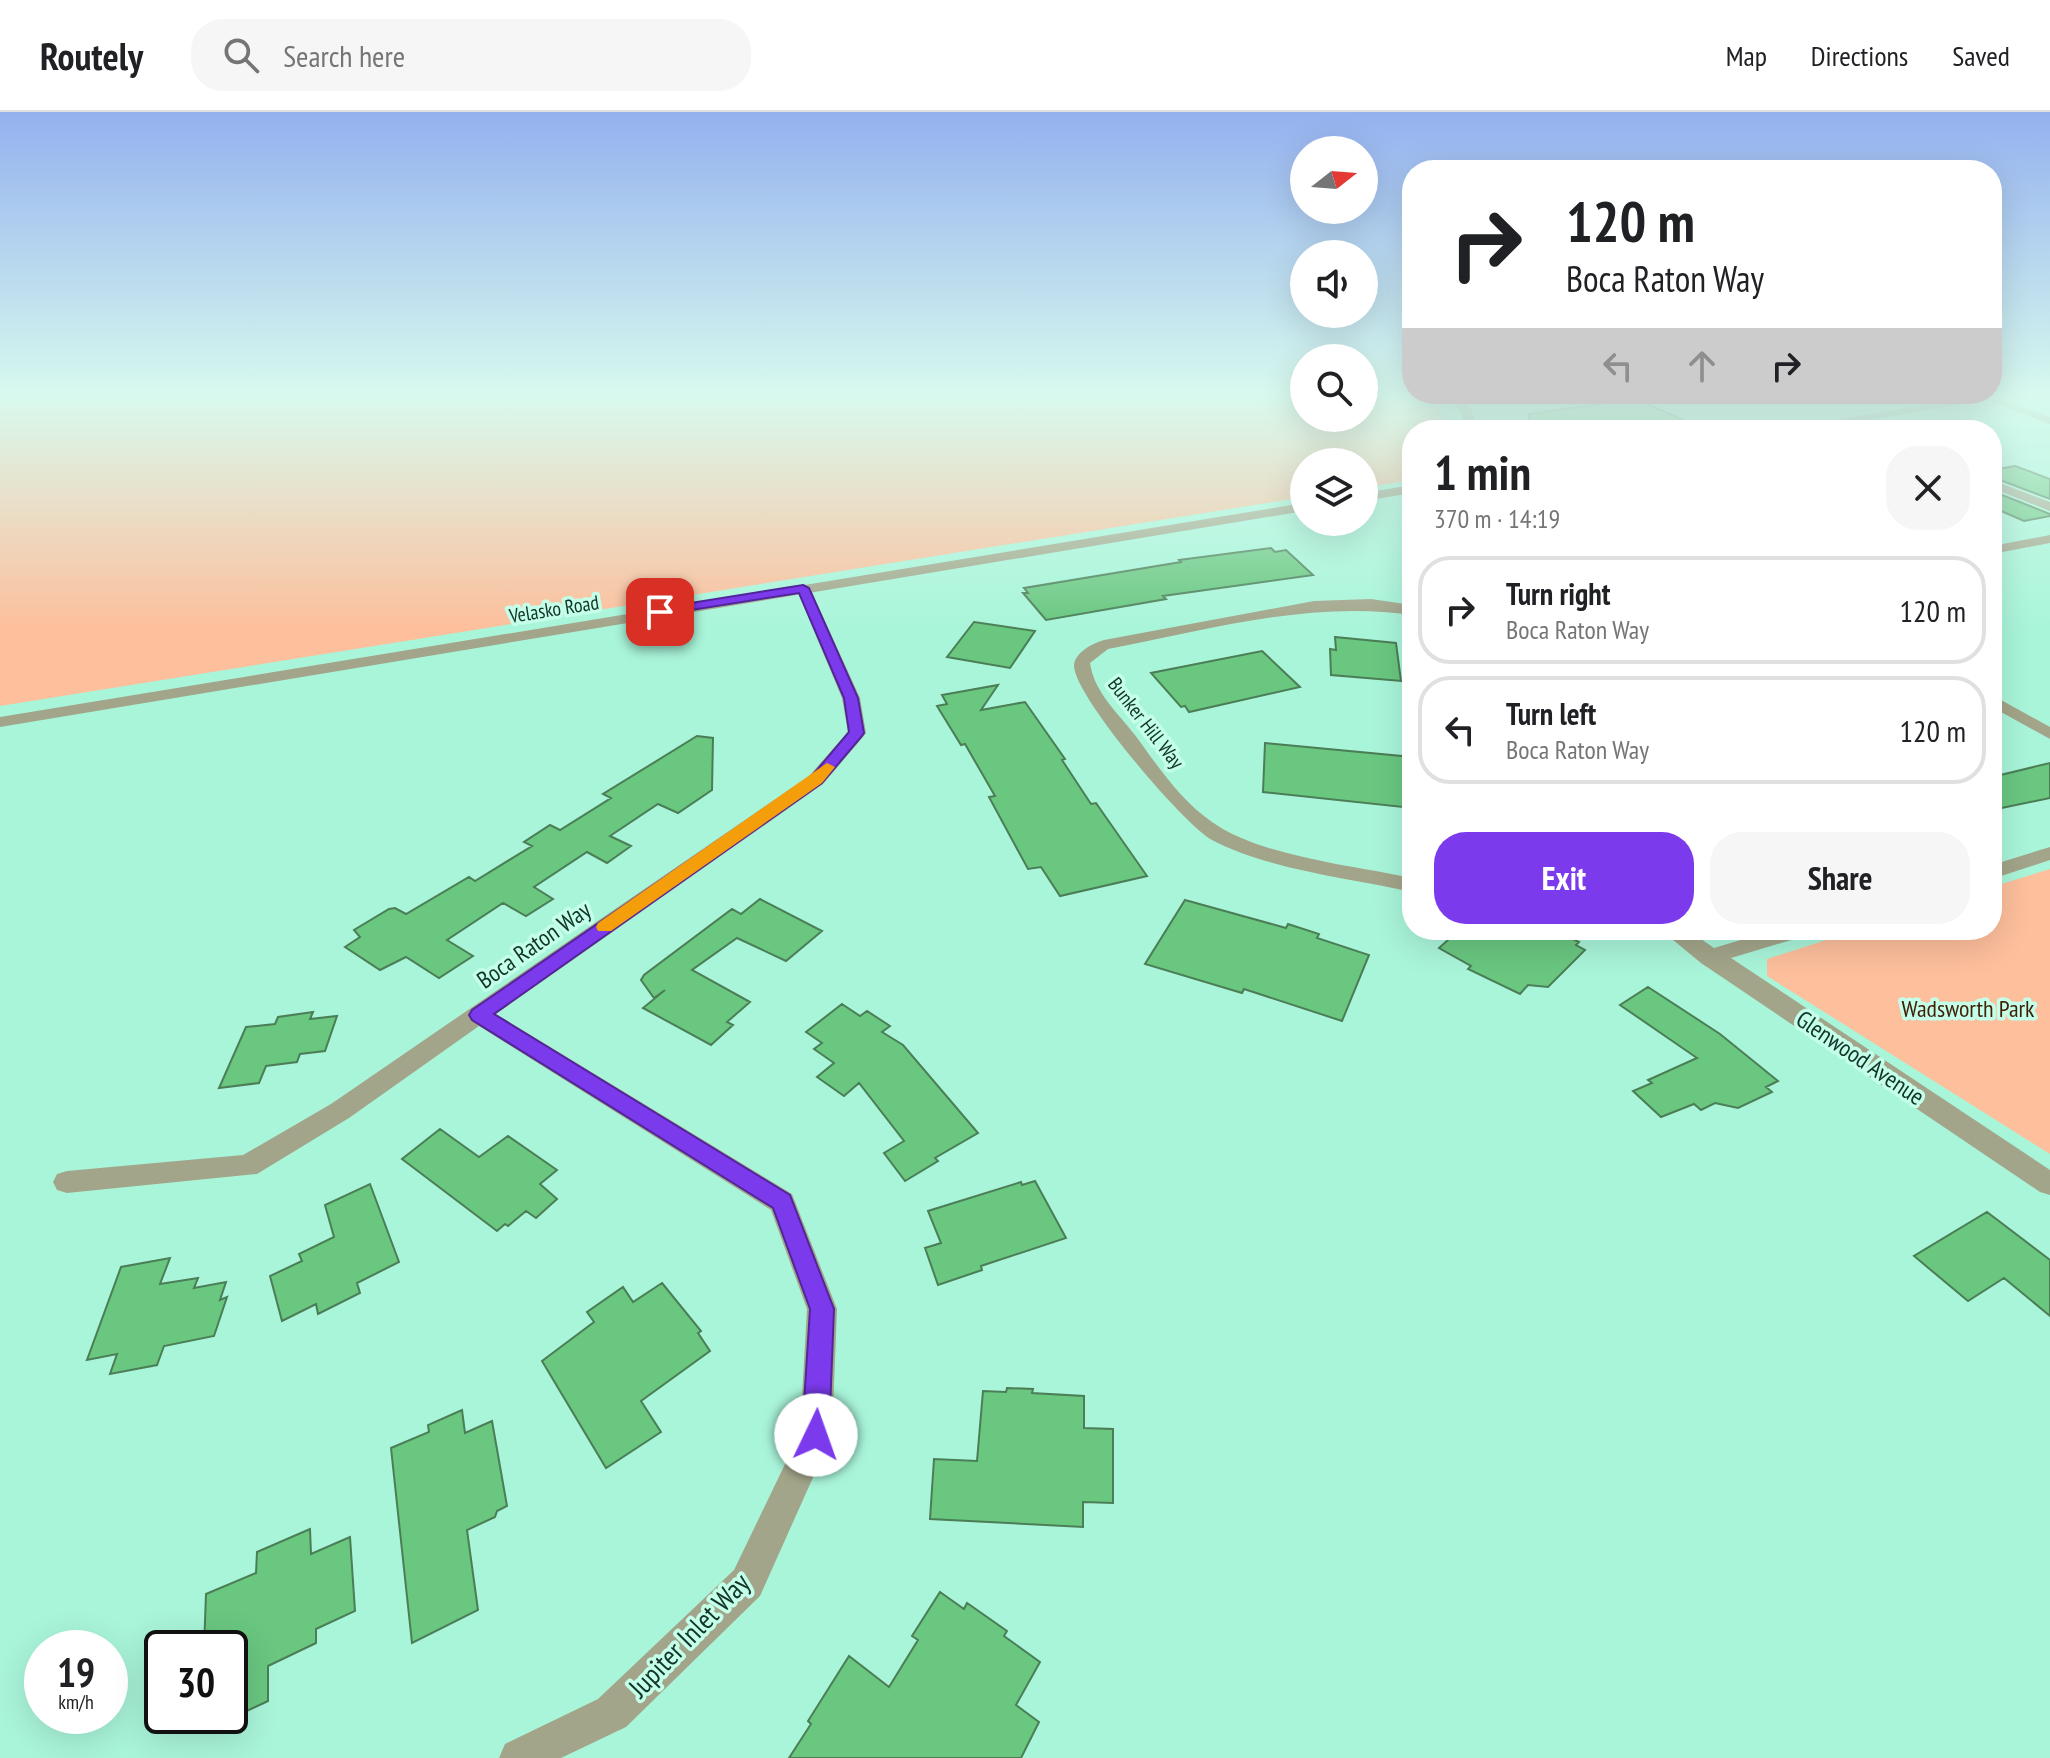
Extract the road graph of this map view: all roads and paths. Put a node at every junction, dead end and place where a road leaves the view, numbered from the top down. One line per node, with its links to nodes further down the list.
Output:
1 (2002, 488): 4 (street)
2 (1402, 491): 3 (street)
3 (1378, 495)
4 (2050, 507)
5 (1290, 509): 8 (street, Velasko Road)
6 (2050, 539): 7 (street)
7 (2002, 548)
8 (803, 588): 11 (street, Velasko Road); 19 (street, Boca Raton Way)
9 (1402, 609): 15 (street, Bunker Hill Way)
10 (2002, 706): 12 (street)
11 (0, 722)
12 (2050, 734)
13 (2050, 853): 14 (street)
14 (2002, 869)
15 (1402, 883)
16 (1686, 940): 18 (street, Glenwood Avenue)
17 (1766, 940): 18 (street)
18 (1709, 957): 21 (street, Glenwood Avenue)
19 (479, 1015): 20 (street, Boca Raton Way); 22 (street, Jupiter Inlet Way)
20 (67, 1182)
21 (2050, 1184)
22 (519, 1758)

